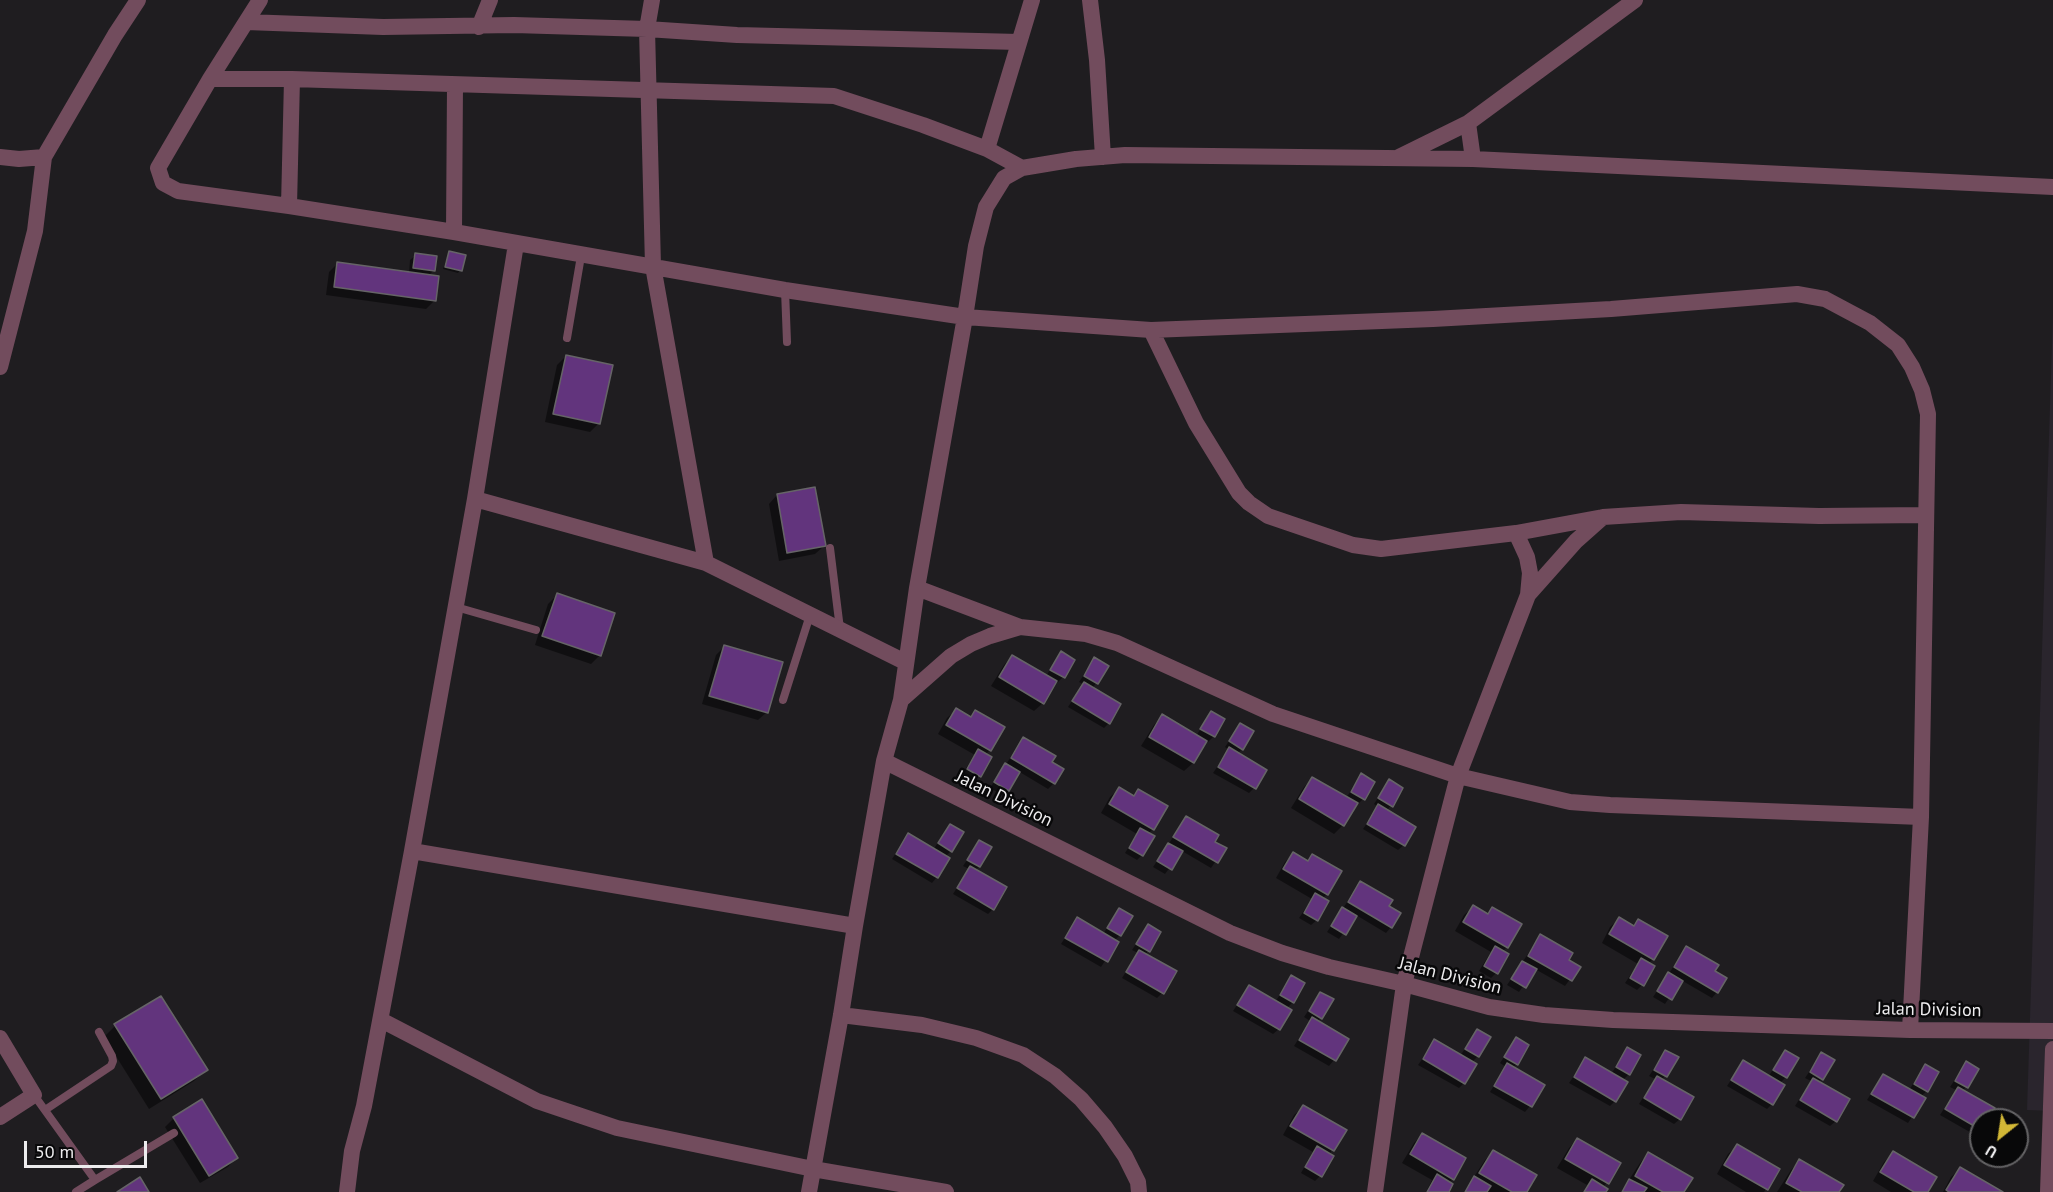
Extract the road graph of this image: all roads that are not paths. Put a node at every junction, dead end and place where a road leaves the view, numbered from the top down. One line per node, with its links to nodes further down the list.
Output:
1 (138, 0): 19 (street)
2 (260, 0): 8 (street)
3 (490, 0): 9 (street)
4 (652, 0): 10 (street)
5 (1032, 0): 11 (street)
6 (1090, 0): 20 (street)
7 (1635, 0): 16 (street)
8 (246, 22): 9 (street); 12 (street)
9 (479, 27): 10 (street)
10 (647, 29): 11 (street); 15 (street)
11 (1019, 42): 17 (street)
12 (210, 79): 13 (street); 25 (street)
13 (292, 79): 14 (street); 25 (street)
14 (455, 85): 15 (street); 26 (street)
15 (648, 92): 17 (street); 29 (street)
16 (1468, 123): 21 (street); 22 (street)
17 (987, 149): 23 (street)
18 (0, 157): 19 (street)
19 (44, 157): 35 (street)
20 (1103, 157): 21 (street); 23 (street)
21 (1397, 158): 22 (street)
22 (1473, 159): 24 (street)
23 (1022, 168): 31 (street)
24 (2053, 187)
25 (289, 206): 26 (street)
26 (454, 232): 27 (street)
27 (516, 244): 28 (street); 36 (street)
28 (581, 256): 29 (street); 33 (lane)
29 (653, 266): 30 (street); 41 (street)
30 (785, 290): 31 (street); 34 (lane)
31 (965, 317): 32 (street); 42 (street)
32 (1151, 330): 37 (street); 39 (street)
33 (567, 338)
34 (787, 342)
35 (0, 367)
36 (475, 500): 41 (street); 44 (street)
37 (1926, 515): 38 (street); 54 (street)
38 (1603, 516): 39 (street); 43 (street)
39 (1516, 533): 43 (street)
40 (830, 548): 48 (lane)
41 (706, 563): 45 (street)
42 (917, 588): 46 (street); 49 (street)
43 (1528, 595): 53 (street)
44 (456, 606): 47 (lane); 55 (street)
45 (810, 615): 48 (street); 50 (lane)
46 (1020, 627): 51 (street); 53 (street)
47 (536, 630)
48 (841, 630): 49 (street)
49 (905, 662): 51 (street)
50 (783, 700)
51 (901, 700): 52 (street)
52 (884, 761): 56 (street); 57 (street, Jalan Division)
53 (1458, 776): 54 (street); 57 (street)
54 (1921, 817): 60 (street)
55 (412, 851): 56 (street); 59 (street)
56 (855, 926): 58 (street)
57 (1404, 984): 60 (street, Jalan Division); 76 (street)
58 (842, 1015): 69 (street); 75 (street)
59 (381, 1020): 69 (street); 72 (street)
60 (1910, 1030): 61 (street, Jalan Division)
61 (2053, 1031)
62 (99, 1032): 66 (lane)
63 (0, 1038): 65 (street)
64 (2053, 1049): 77 (street)
65 (34, 1095): 66 (lane); 67 (street)
66 (45, 1110): 70 (lane)
67 (0, 1117)
68 (174, 1133): 70 (lane)
69 (813, 1169): 73 (street); 74 (street)
70 (95, 1180): 71 (lane)
71 (76, 1192)
72 (347, 1192)
73 (809, 1192)
74 (946, 1192)
75 (1139, 1192)
76 (1375, 1192)
77 (2048, 1192)

